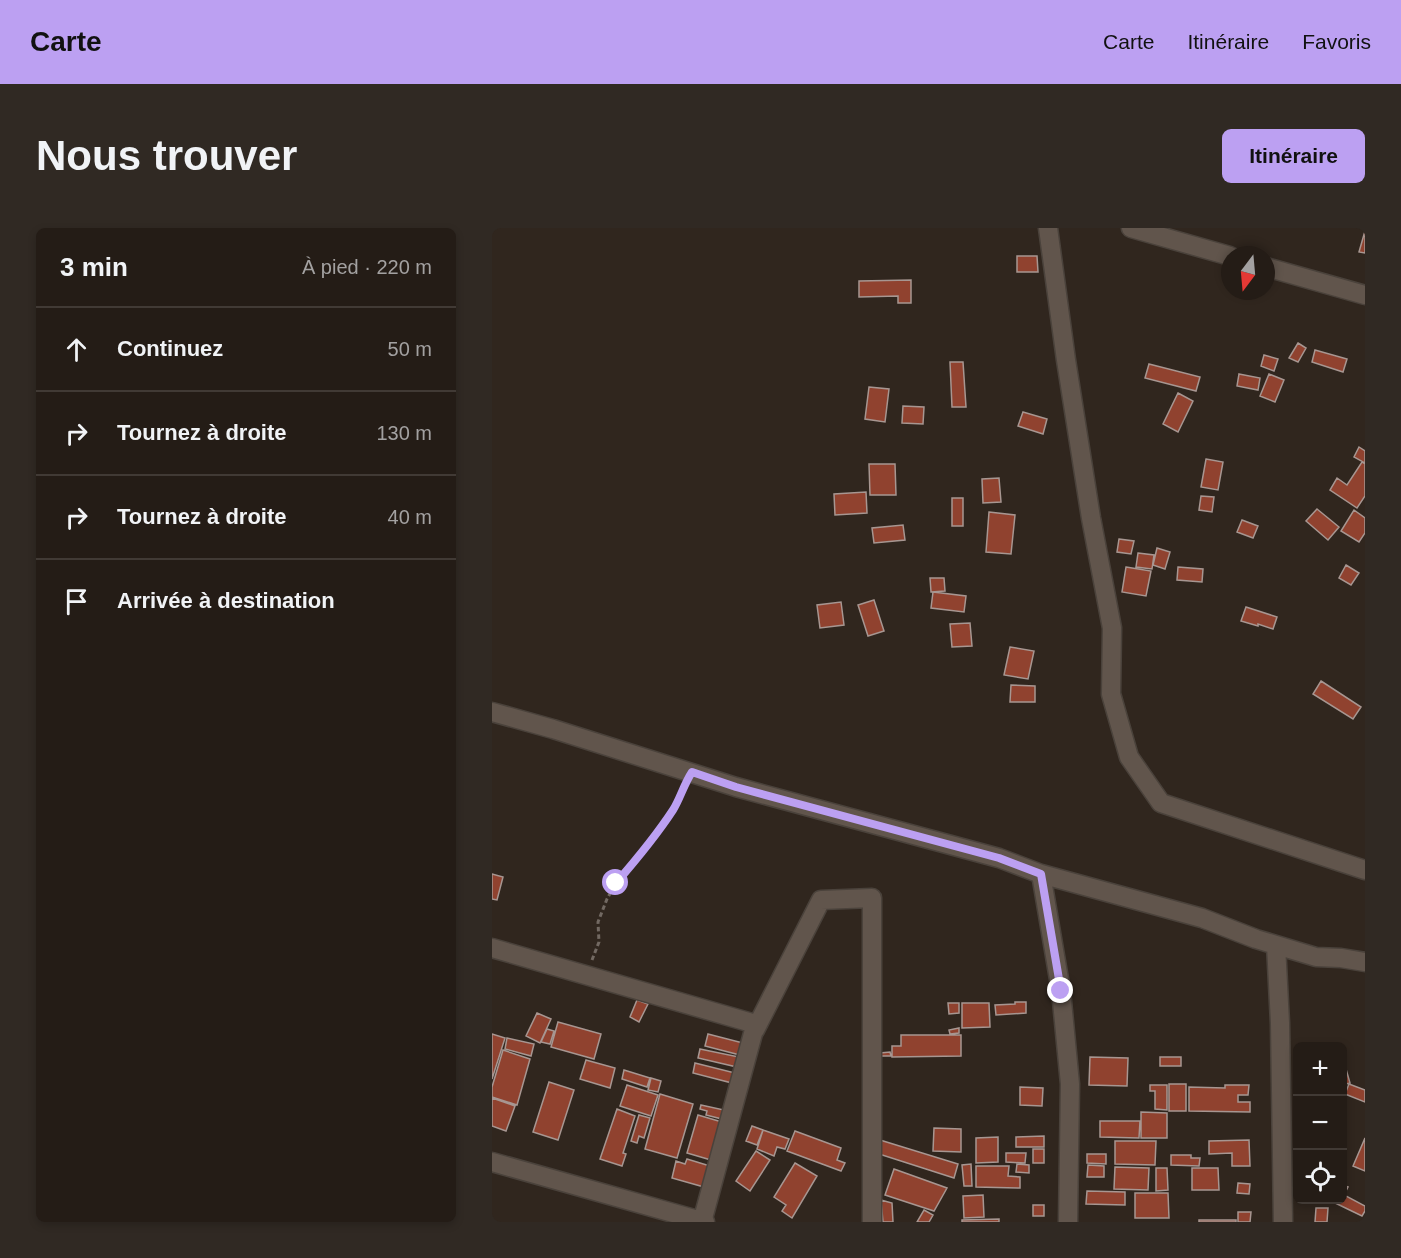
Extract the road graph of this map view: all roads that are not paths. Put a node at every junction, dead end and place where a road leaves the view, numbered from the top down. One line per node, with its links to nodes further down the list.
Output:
1 (1048, 228): 7 (street)
2 (1131, 228): 3 (street)
3 (1221, 253)
4 (1275, 270): 5 (street)
5 (1365, 295)
6 (492, 712): 8 (street)
7 (1365, 870)
8 (1041, 874): 9 (street); 16 (street)
9 (1276, 945): 11 (street); 17 (street)
10 (492, 948): 12 (street)
11 (1365, 962)
12 (755, 1030): 14 (street); 15 (street)
13 (492, 1162): 14 (street)
14 (703, 1222)
15 (872, 1222)
16 (1068, 1222)
17 (1283, 1222)

